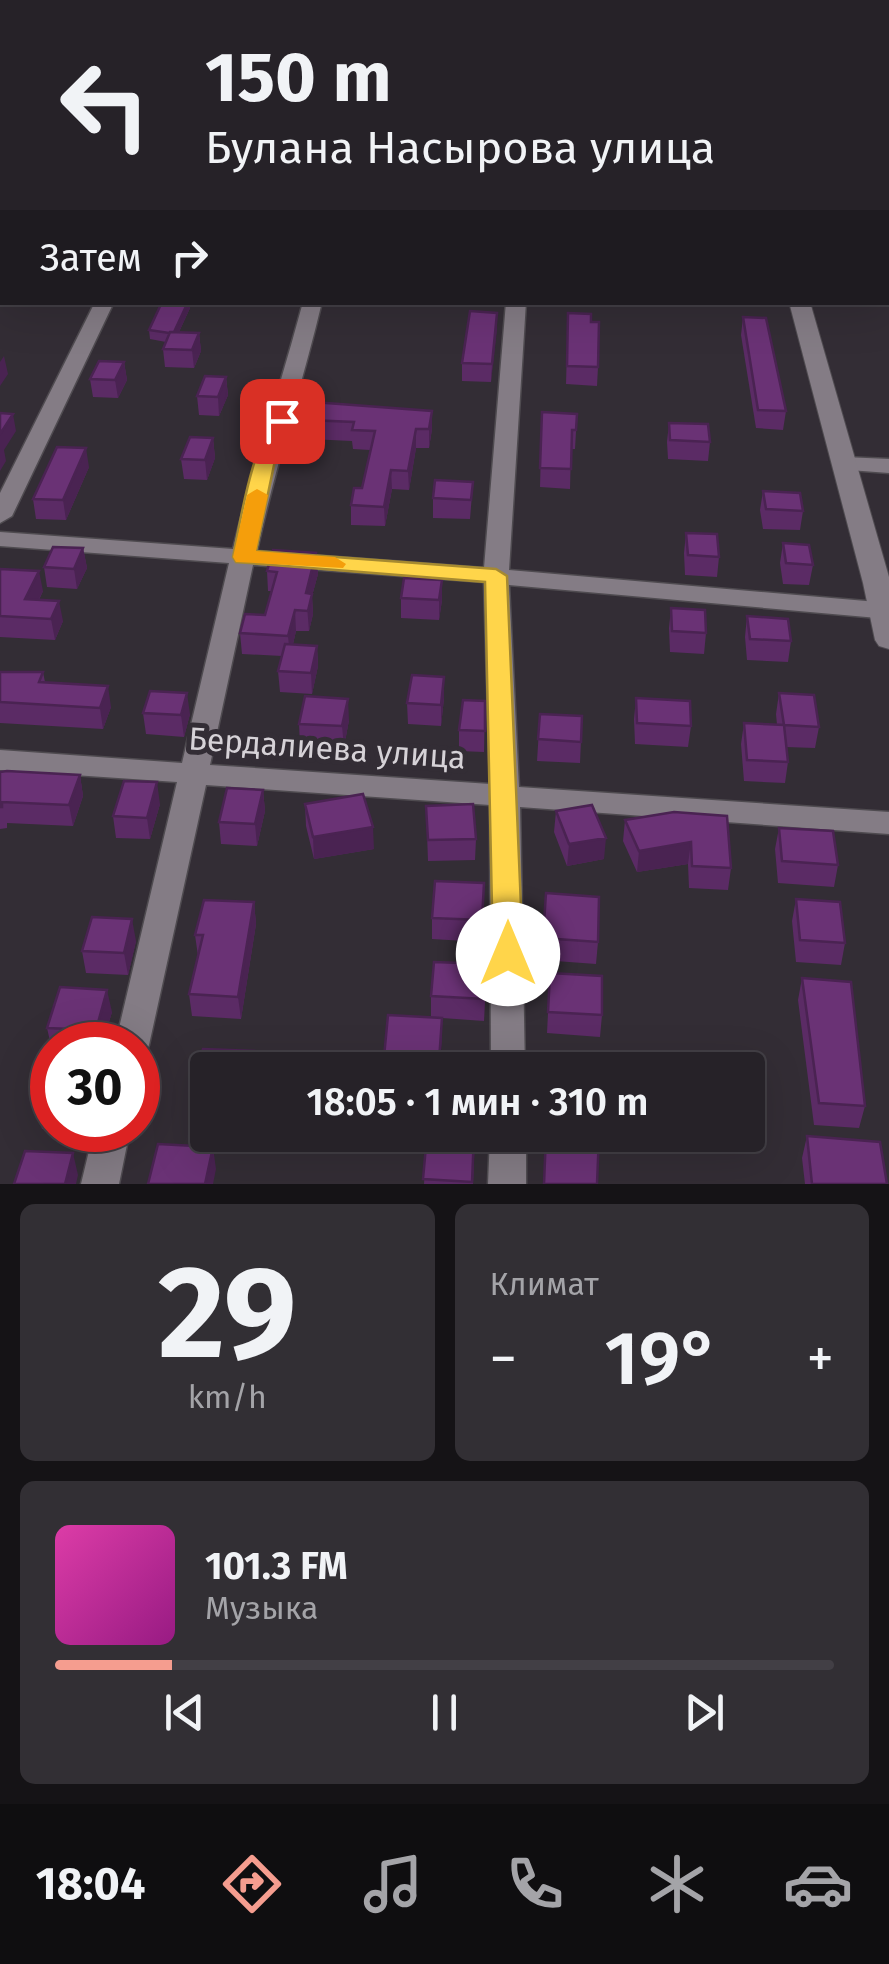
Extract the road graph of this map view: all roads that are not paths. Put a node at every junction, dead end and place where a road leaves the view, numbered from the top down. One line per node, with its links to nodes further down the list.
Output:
1 (104, 305): 7 (street)
2 (312, 305): 9 (street)
3 (516, 305): 10 (street)
4 (800, 305): 5 (street)
5 (844, 464): 6 (street); 11 (street)
6 (889, 466)
7 (0, 516)
8 (0, 539): 9 (street)
9 (244, 557): 10 (street); 14 (street)
10 (496, 576): 11 (street); 15 (street)
11 (886, 611): 12 (street)
12 (889, 640)
13 (0, 760): 14 (street, Бердалиева улица)
14 (195, 774): 15 (street, Бердалиева улица); 17 (street)
15 (505, 796): 16 (street, Бердалиева улица); 18 (street)
16 (889, 822)
17 (137, 1022)
18 (508, 1052)
19 (107, 1152): 21 (street)
20 (508, 1152): 22 (street)
21 (100, 1184)
22 (508, 1184)

